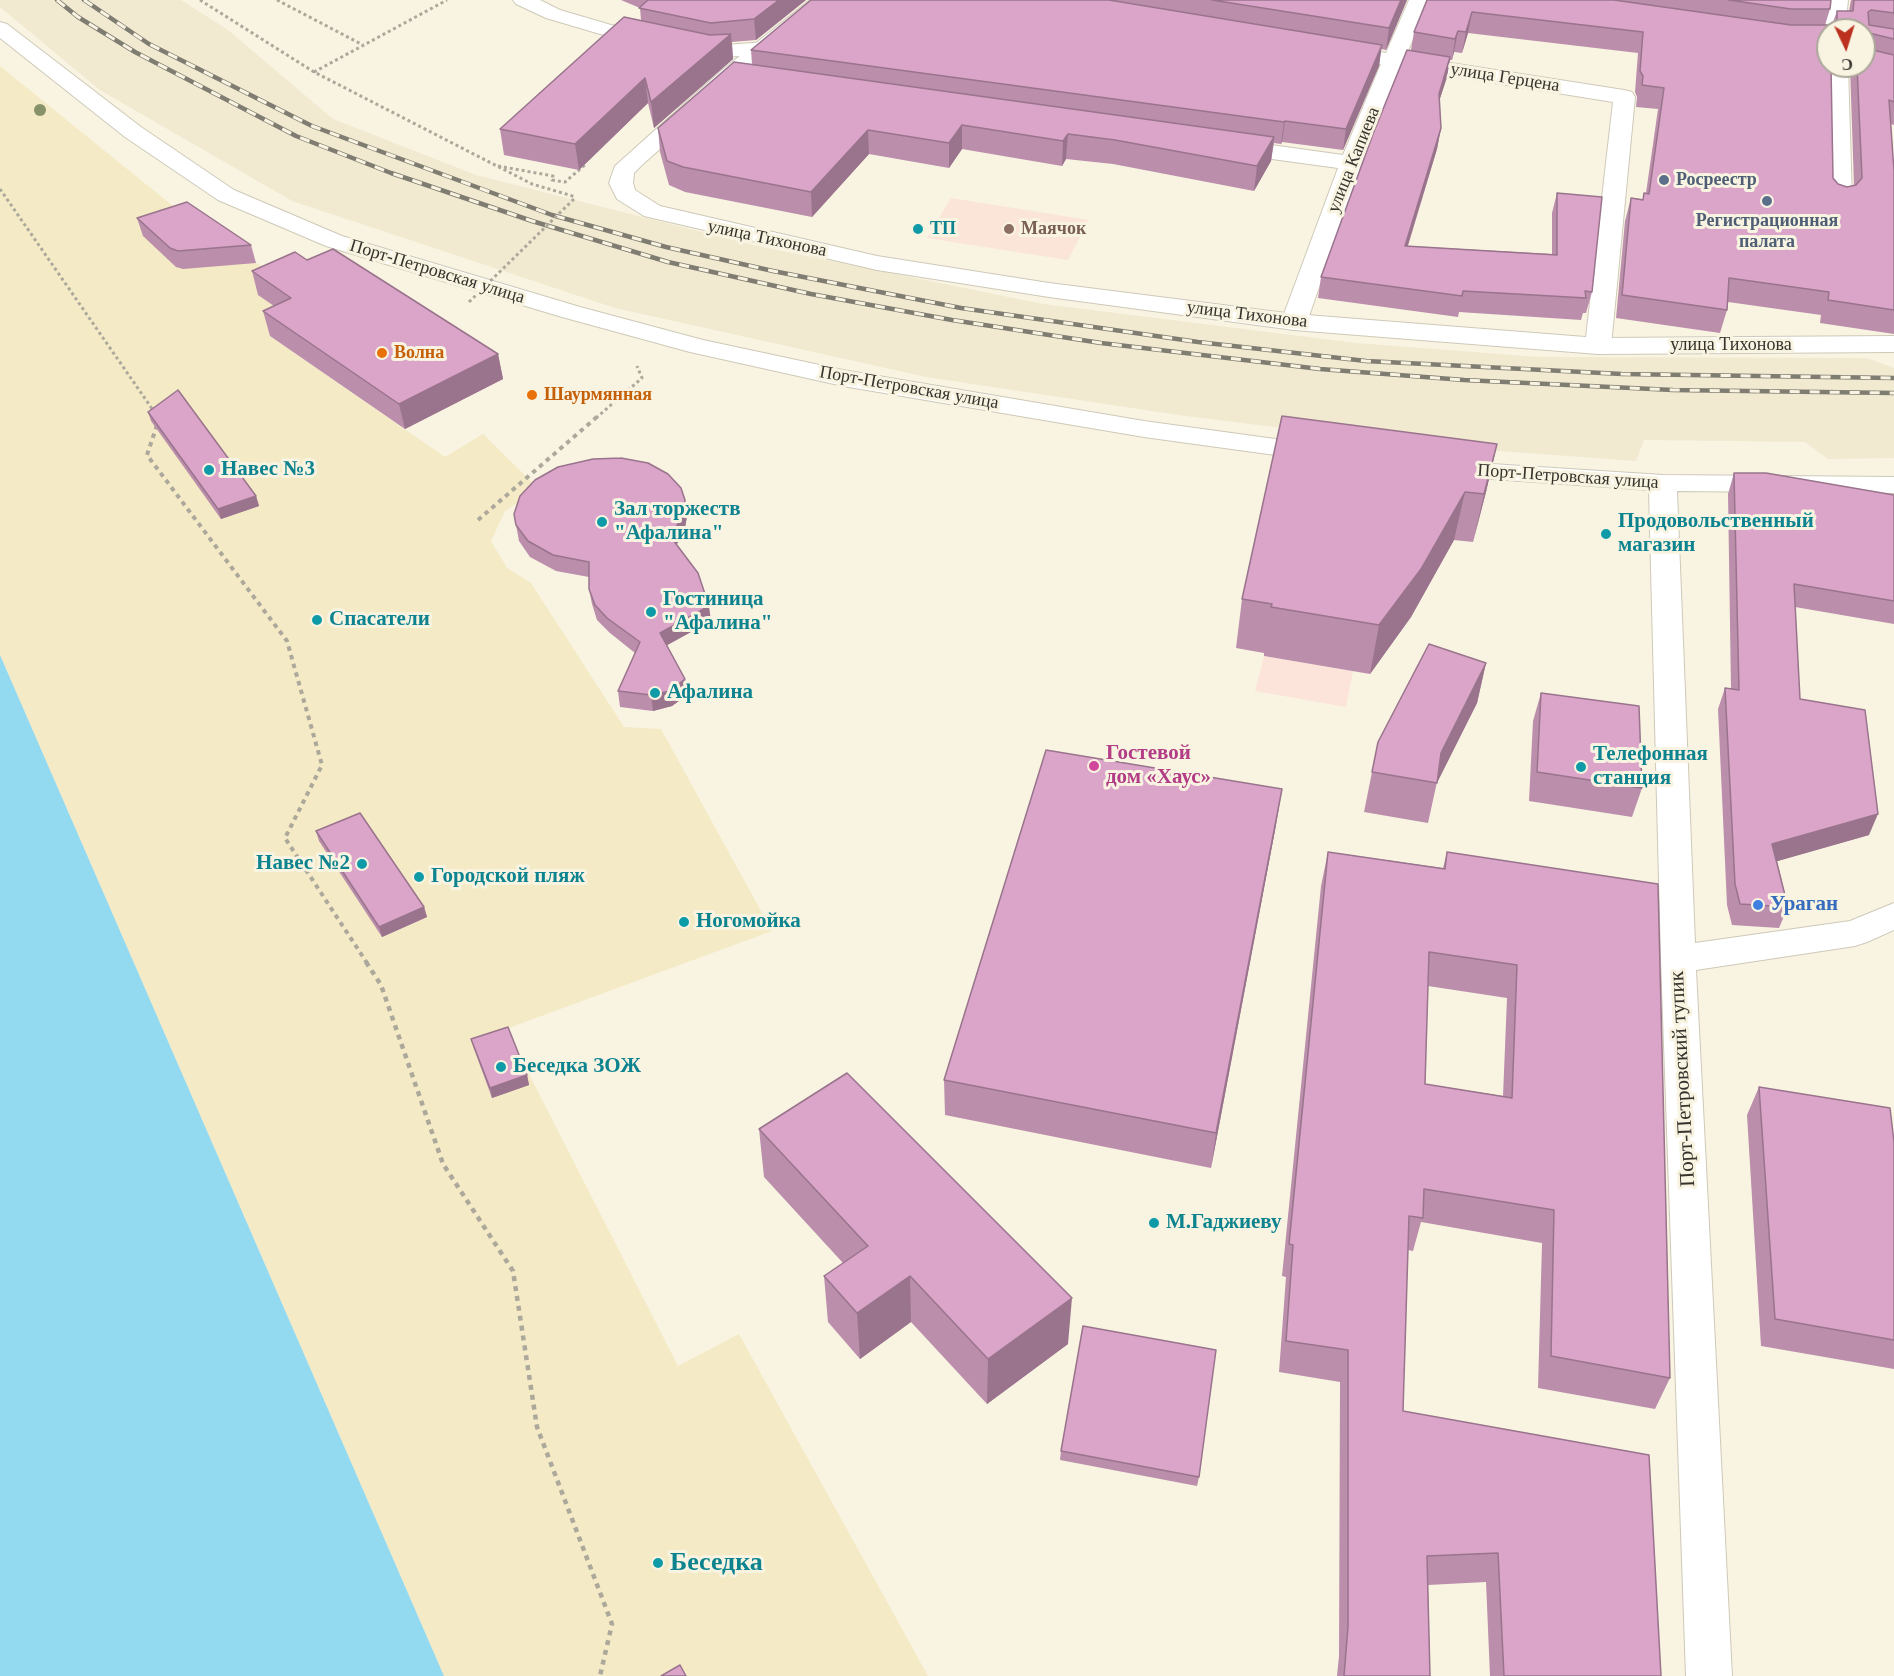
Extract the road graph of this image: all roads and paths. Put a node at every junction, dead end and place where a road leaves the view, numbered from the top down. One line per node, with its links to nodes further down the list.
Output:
1 (200, 0): 14 (path)
2 (277, 0): 10 (path)
3 (447, 0): 10 (path)
4 (523, 0): 12 (street)
5 (823, 0): 12 (street)
6 (1419, 0): 13 (street, улица Капиева)
7 (1838, 0): 8 (street)
8 (1832, 18)
9 (0, 28): 29 (street, Порт-Петровская улица)
10 (364, 46): 14 (path)
11 (1313, 47): 13 (street, улица Герцена)
12 (765, 48): 15 (street)
13 (1395, 61): 19 (street, улица Капиева); 27 (street, улица Герцена)
14 (314, 72): 20 (path)
15 (729, 76): 17 (street); 25 (street, улица Тихонова)
16 (1838, 78): 23 (street)
17 (752, 80)
18 (1210, 144): 19 (street)
19 (1351, 163): 25 (street, улица Капиева)
20 (491, 165): 21 (path); 24 (path, bridge)
21 (552, 180)
22 (0, 189): 36 (path)
23 (1840, 200)
24 (469, 302)
25 (1294, 322): 27 (street, улица Тихонова)
26 (1894, 344): 27 (street, улица Тихонова)
27 (1598, 346)
28 (635, 359): 33 (path)
29 (1341, 456)
30 (1422, 467): 31 (street, Порт-Петровская улица)
31 (1663, 483): 32 (street, Порт-Петровская улица); 35 (street, Порт-Петровский тупик)
32 (1894, 485)
33 (478, 520)
34 (1894, 916): 35 (street)
35 (1678, 959): 37 (street, Порт-Петровский тупик)
36 (600, 1676)
37 (1709, 1676)

